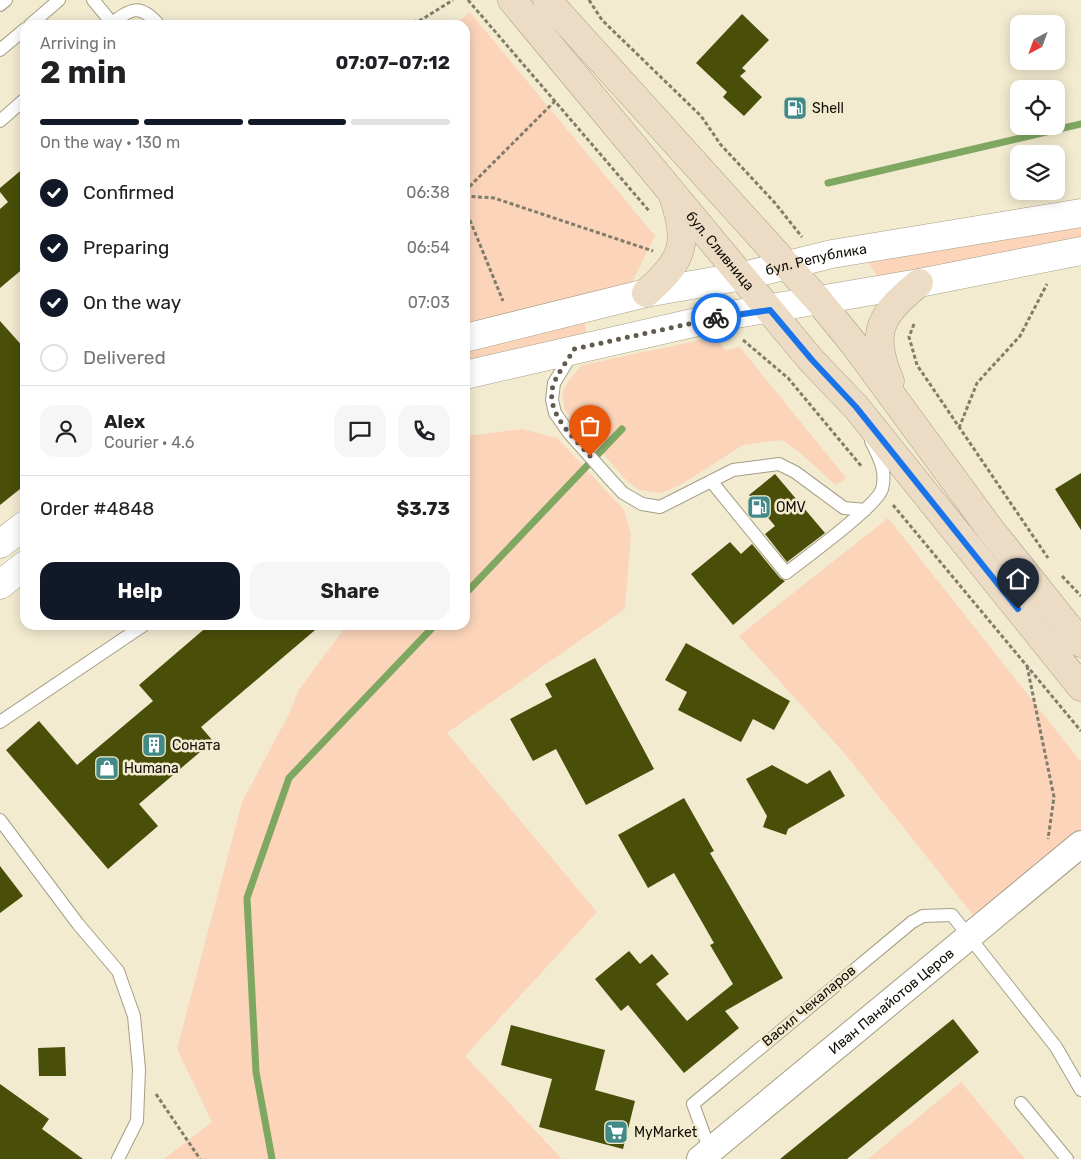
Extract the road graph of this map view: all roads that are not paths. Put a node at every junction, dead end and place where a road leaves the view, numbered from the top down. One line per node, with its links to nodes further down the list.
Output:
1 (6, 0): 6 (lane)
2 (60, 0): 7 (lane)
3 (93, 0): 8 (lane)
4 (512, 0): 15 (main road, бул. Сливница)
5 (550, 2): 18 (main road)
6 (0, 5)
7 (36, 20)
8 (108, 20)
9 (117, 20): 10 (lane)
10 (154, 20)
11 (20, 33): 12 (lane)
12 (0, 50)
13 (20, 103): 14 (lane)
14 (0, 121)
15 (670, 188): 19 (main road, бул. Сливница); 21 (main road)
16 (1081, 213): 18 (street, бул. Република)
17 (1081, 251): 20 (street)
18 (787, 264): 19 (street, бул. Република); 22 (main road)
19 (743, 276): 21 (street, бул. Република); 23 (main road, бул. Сливница)
20 (919, 284): 22 (street); 28 (main road)
21 (646, 293): 24 (street, бул. Република)
22 (819, 301): 23 (street); 28 (main road)
23 (770, 310): 25 (street); 27 (main road, бул. Сливница)
24 (470, 337)
25 (574, 349): 26 (street); 29 (lane)
26 (470, 374)
27 (856, 407): 30 (lane); 37 (main road, бул. Сливница)
28 (906, 416): 36 (main road)
29 (711, 481): 30 (lane); 30 (lane)
30 (865, 510)
31 (20, 529): 32 (street)
32 (0, 544)
33 (20, 569): 34 (street)
34 (0, 585)
35 (137, 630): 38 (lane)
36 (1081, 643)
37 (1081, 687)
38 (0, 722)
39 (0, 820): 45 (lane)
40 (1081, 844): 41 (street, Иван Панайотов Церов)
41 (969, 935): 42 (lane); 44 (street, Иван Панайотов Церов); 44 (lane, Васил Чекаларов)
42 (1081, 1090)
43 (1022, 1104): 46 (lane)
44 (709, 1156)
45 (118, 1159)
46 (1067, 1159)

